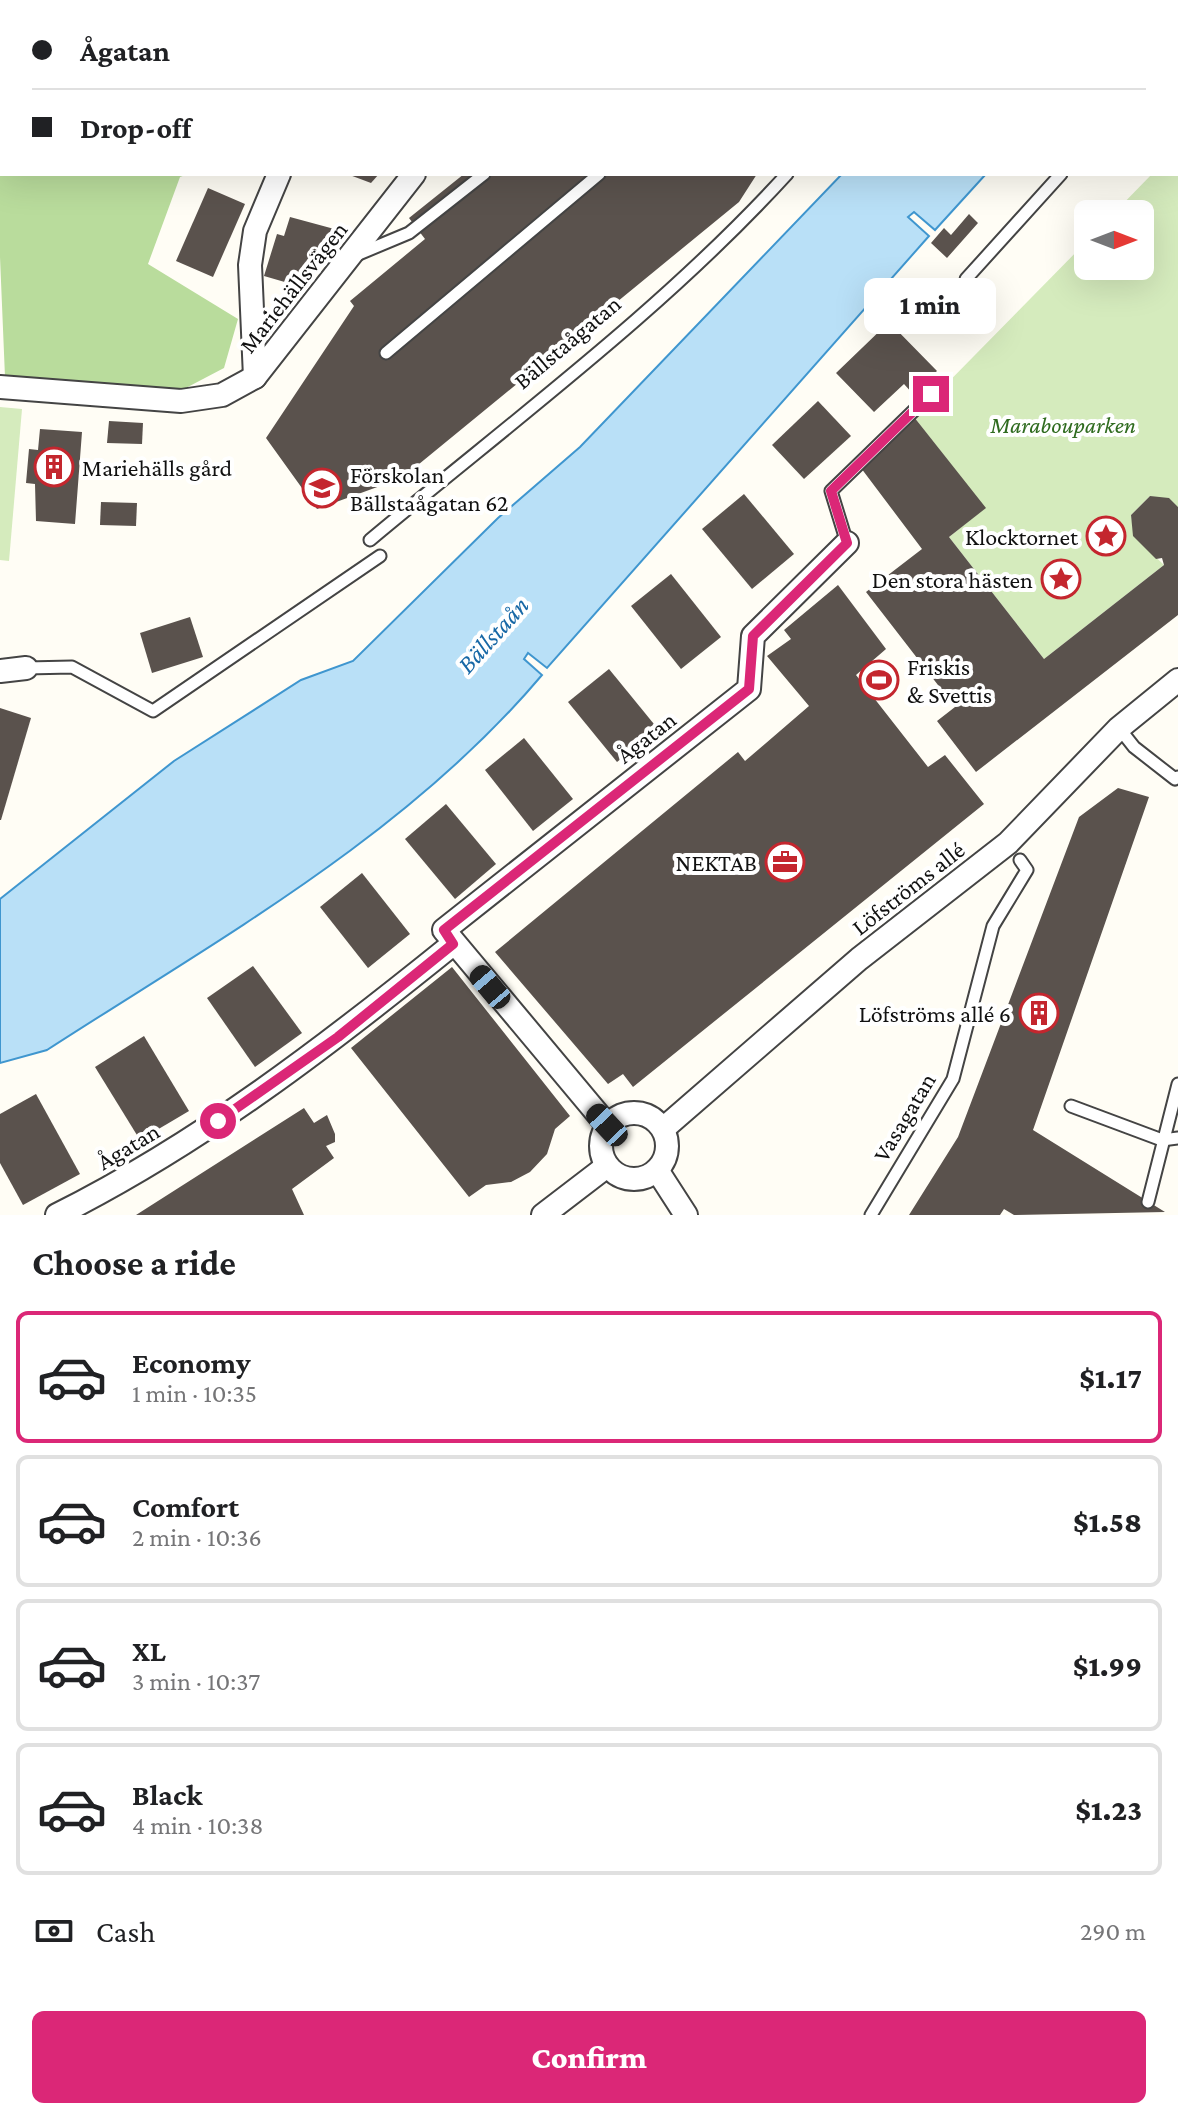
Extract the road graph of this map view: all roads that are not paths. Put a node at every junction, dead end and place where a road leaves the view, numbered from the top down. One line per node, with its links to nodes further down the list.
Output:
1 (278, 176): 10 (street)
2 (412, 176): 7 (street, Mariehällsvägen)
3 (481, 176): 7 (lane)
4 (597, 176): 9 (lane)
5 (785, 176): 13 (lane, Bällstaågatan)
6 (1059, 176): 8 (lane)
7 (350, 258): 10 (street, Mariehällsvägen)
8 (966, 279)
9 (386, 353)
10 (255, 377): 11 (street, Mariehällsvägen)
11 (0, 387)
12 (931, 394): 14 (lane)
13 (370, 540)
14 (847, 543): 22 (street, Ågatan)
15 (380, 556): 16 (lane)
16 (26, 668): 17 (street)
17 (0, 671)
18 (1178, 680): 19 (street, Löfströms allé)
19 (1119, 728): 20 (lane); 26 (street, Löfströms allé)
20 (1177, 778)
21 (1020, 860): 35 (lane, Vasagatan)
22 (453, 944): 25 (street); 32 (street, Ågatan)
23 (1178, 1084): 28 (lane)
24 (1071, 1106): 28 (lane)
25 (607, 1125): 26 (street); 29 (street)
26 (663, 1129): 30 (street)
27 (1178, 1138): 28 (lane)
28 (1162, 1140): 31 (lane)
29 (607, 1166): 30 (street); 33 (street)
30 (657, 1170): 34 (street)
31 (1148, 1202)
32 (57, 1215)
33 (543, 1215)
34 (686, 1215)
35 (871, 1215)

